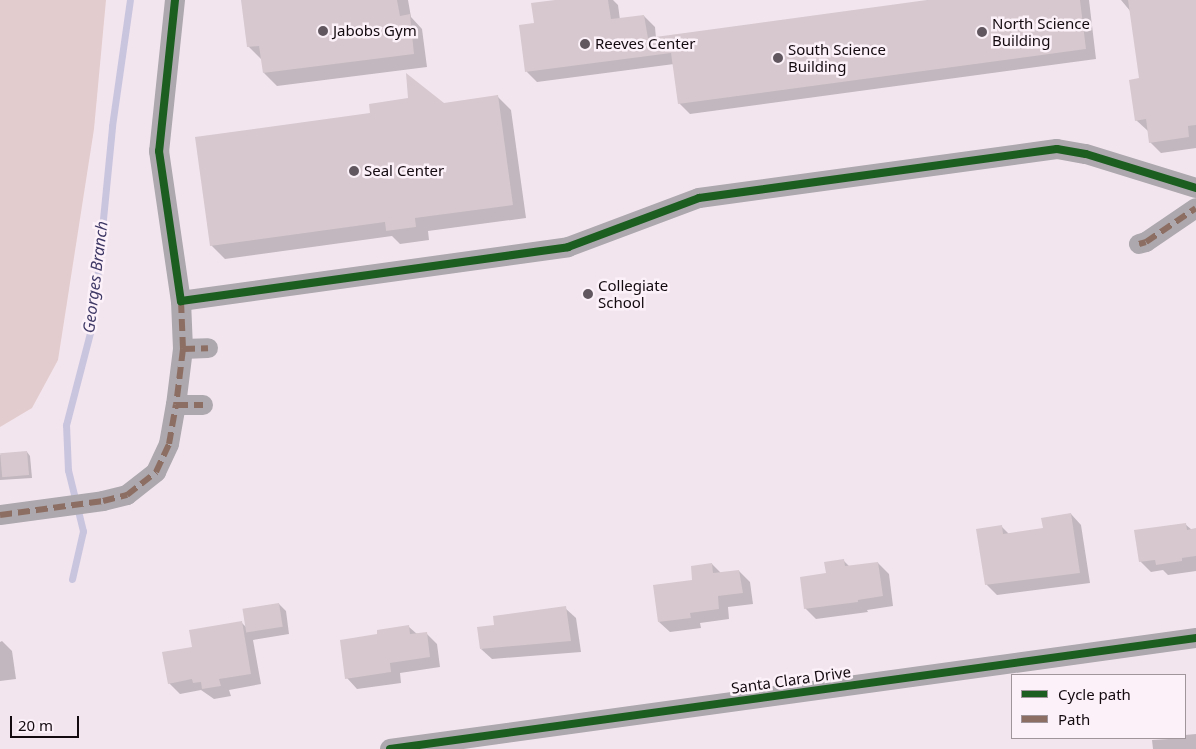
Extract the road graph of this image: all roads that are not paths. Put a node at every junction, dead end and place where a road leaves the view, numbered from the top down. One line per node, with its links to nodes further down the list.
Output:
1 (175, 0): 5 (street)
2 (1196, 188): 5 (street)
3 (1196, 208): 4 (street)
4 (1139, 244)
5 (181, 301): 7 (street)
6 (208, 348): 7 (street)
7 (183, 349): 8 (street)
8 (176, 405): 9 (street); 10 (street)
9 (203, 405)
10 (0, 515)
11 (1196, 638): 12 (street, Santa Clara Drive)
12 (390, 749)

